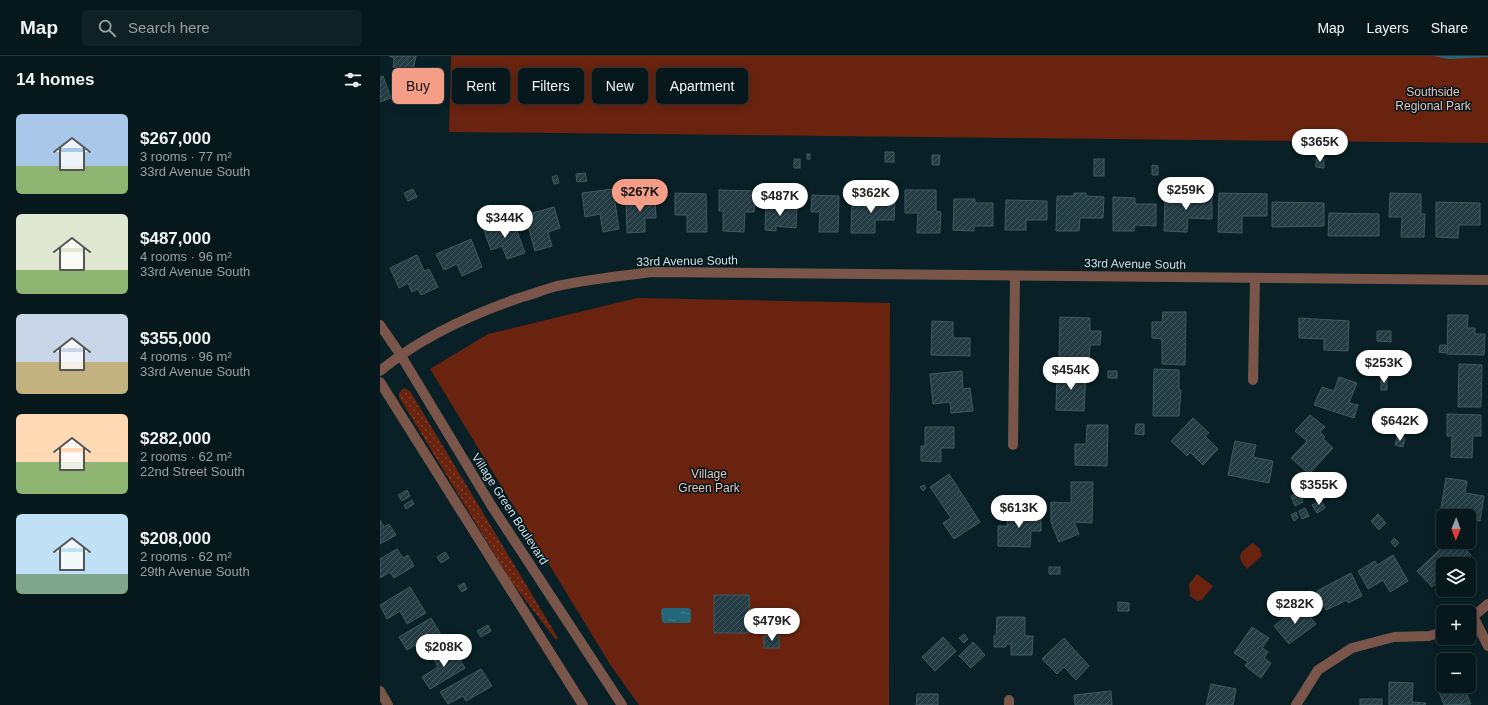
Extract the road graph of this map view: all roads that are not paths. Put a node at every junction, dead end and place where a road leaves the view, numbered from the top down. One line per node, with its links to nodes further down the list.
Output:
1 (1015, 276): 2 (street, 33rd Avenue South); 5 (street, 33rd Avenue South); 9 (street)
2 (1255, 279): 3 (street, 33rd Avenue South); 7 (street)
3 (1488, 280)
4 (380, 325): 5 (street, Village Green Boulevard)
5 (400, 354): 6 (street, 33rd Avenue South); 18 (street, Village Green Boulevard)
6 (380, 371)
7 (1253, 380)
8 (380, 382): 17 (street)
9 (1013, 445)
10 (1488, 604): 11 (street)
11 (1476, 615)
12 (1476, 627): 14 (street)
13 (1436, 634): 19 (street)
14 (1488, 646)
15 (380, 692): 16 (street)
16 (388, 705)
17 (583, 705)
18 (622, 705)
19 (1296, 705)

